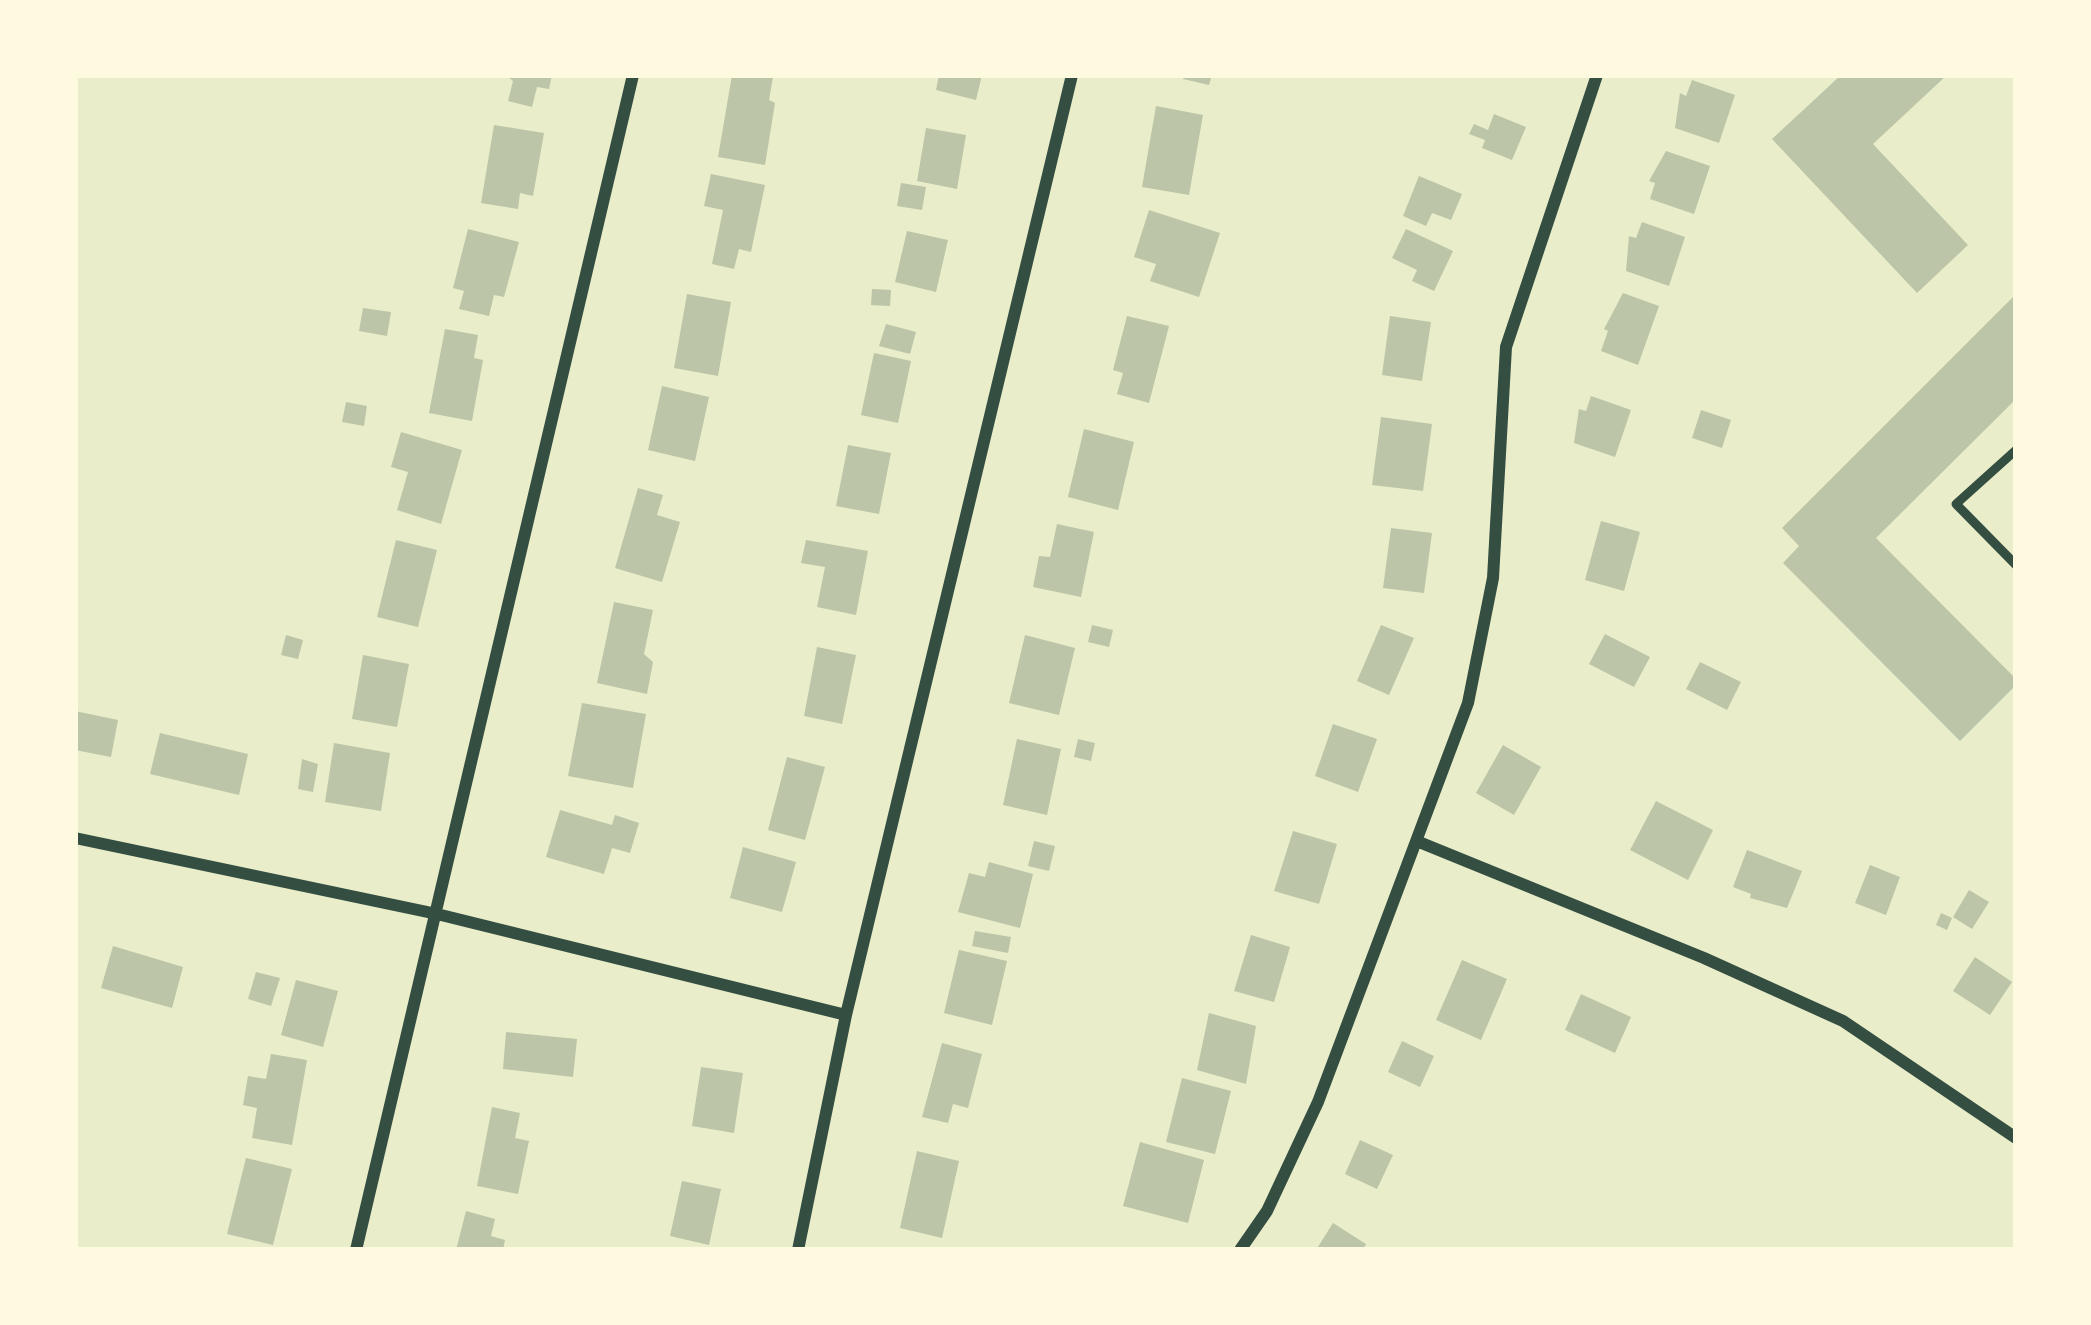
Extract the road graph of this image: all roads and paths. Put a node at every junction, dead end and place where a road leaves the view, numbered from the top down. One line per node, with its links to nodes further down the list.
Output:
1 (633, 75): 8 (street)
2 (1072, 75): 9 (street)
3 (1597, 75): 7 (street)
4 (2016, 450): 5 (lane)
5 (2016, 565)
6 (75, 838): 8 (street)
7 (1419, 842): 10 (street); 13 (street)
8 (437, 914): 9 (street); 11 (street)
9 (846, 1016): 12 (street)
10 (2016, 1138)
11 (356, 1250)
12 (798, 1250)
13 (1240, 1250)

